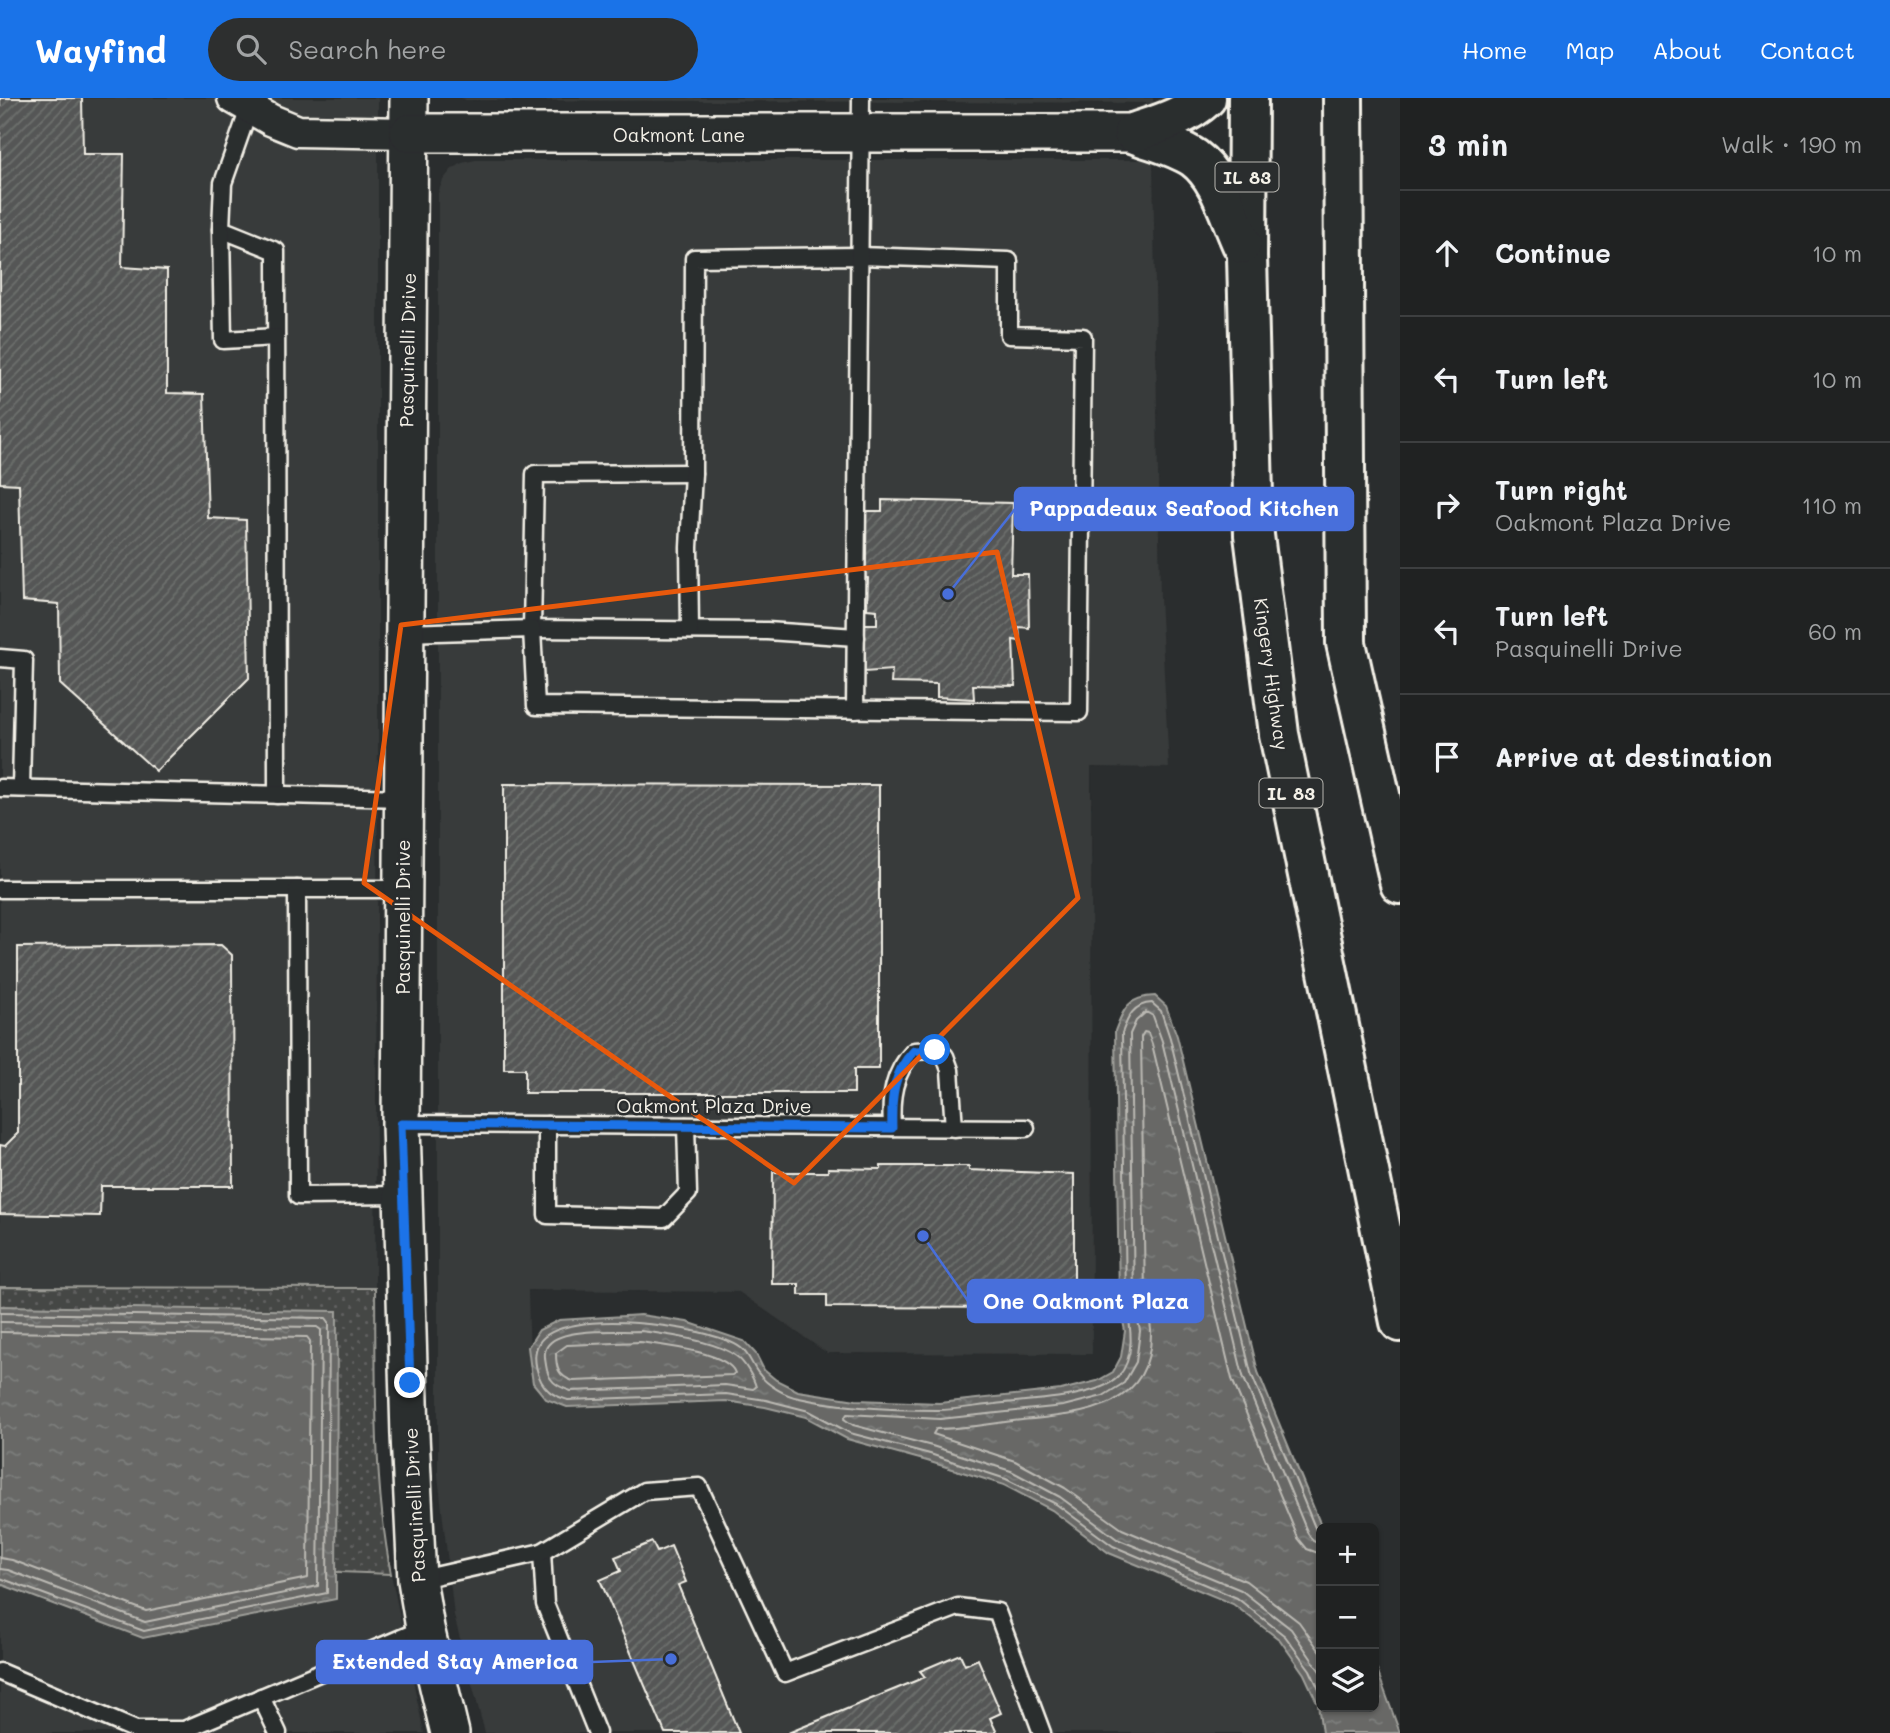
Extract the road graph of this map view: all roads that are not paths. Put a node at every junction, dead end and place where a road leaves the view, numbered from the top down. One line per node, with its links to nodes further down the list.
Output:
1 (861, 98): 8 (lane)
2 (1206, 98): 7 (highway)
3 (1248, 98): 11 (highway, Kingery Highway / IL 83)
4 (1343, 98): 24 (highway)
5 (241, 104): 6 (street, Oakmont Lane); 9 (lane)
6 (409, 116): 8 (street, Oakmont Lane); 16 (street, Pasquinelli Drive)
7 (1133, 133): 8 (street, Oakmont Lane); 11 (highway)
8 (860, 134): 10 (lane)
9 (222, 229): 12 (lane); 12 (lane)
10 (859, 256): 13 (lane); 17 (lane); 19 (lane)
11 (1247, 256): 35 (highway, Kingery Highway / IL 83)
12 (276, 337): 22 (lane)
13 (694, 473): 14 (lane); 15 (lane)
14 (532, 629): 15 (lane); 16 (lane); 19 (lane)
15 (690, 631): 17 (lane)
16 (404, 633): 23 (street, Pasquinelli Drive)
17 (856, 637): 19 (lane)
18 (0, 658): 21 (lane)
19 (855, 710)
20 (0, 788): 21 (lane)
21 (21, 788): 22 (lane)
22 (277, 795): 23 (lane)
23 (403, 798): 27 (street, Pasquinelli Drive)
24 (1400, 884)
25 (0, 889): 26 (lane)
26 (297, 889): 27 (lane); 34 (lane)
27 (402, 889): 28 (street, Pasquinelli Drive)
28 (401, 1124): 29 (lane, Oakmont Plaza Drive); 34 (street, Pasquinelli Drive)
29 (547, 1125): 30 (lane, Oakmont Plaza Drive); 30 (lane)
30 (686, 1126): 31 (lane, Oakmont Plaza Drive)
31 (892, 1128): 32 (lane, Oakmont Plaza Drive); 32 (lane)
32 (954, 1128): 33 (lane, Oakmont Plaza Drive)
33 (1027, 1128)
34 (403, 1195): 37 (street, Pasquinelli Drive)
35 (1400, 1322)
36 (542, 1552): 37 (lane); 44 (lane); 45 (lane)
37 (417, 1580): 38 (street, Pasquinelli Drive)
38 (425, 1628): 40 (lane); 43 (street, Pasquinelli Drive)
39 (0, 1672): 41 (lane)
40 (261, 1697): 41 (lane); 42 (lane)
41 (134, 1732)
42 (278, 1733)
43 (450, 1733)
44 (597, 1733)
45 (1042, 1733)

